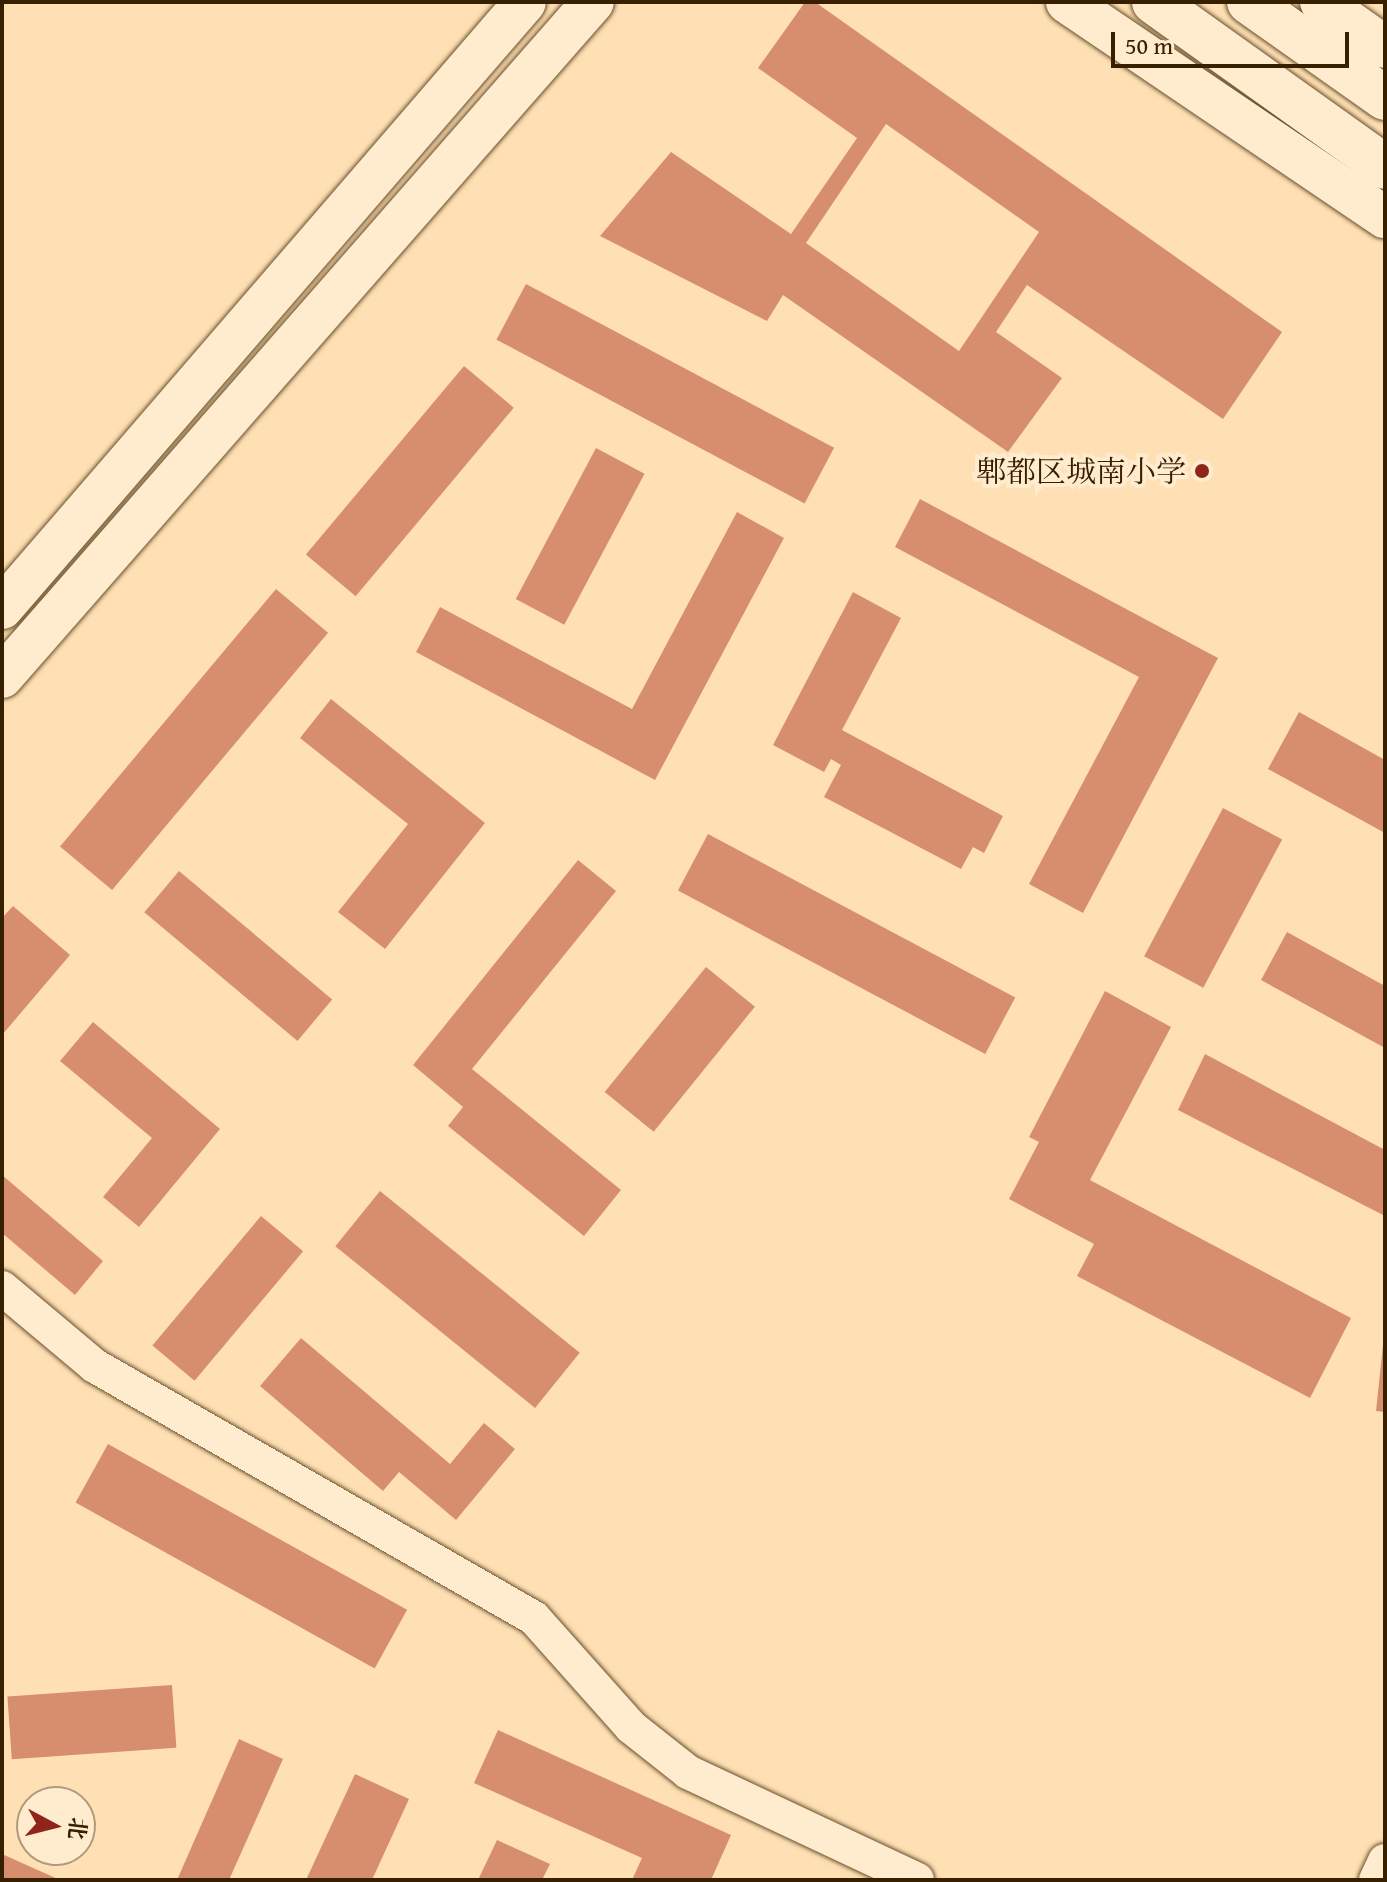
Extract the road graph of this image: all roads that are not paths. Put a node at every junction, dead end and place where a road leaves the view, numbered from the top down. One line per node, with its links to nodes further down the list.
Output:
1 (525, 2): 11 (street)
2 (593, 2): 12 (street)
3 (1067, 2): 10 (street)
4 (1154, 2): 9 (main road)
5 (1249, 2): 8 (main road)
6 (1321, 2): 7 (street)
7 (1385, 47)
8 (1385, 98)
9 (1385, 167)
10 (1385, 217)
11 (2, 608)
12 (2, 677)
13 (2, 1288): 15 (street)
14 (1385, 1861): 16 (street)
15 (917, 1880)
16 (1376, 1880)

